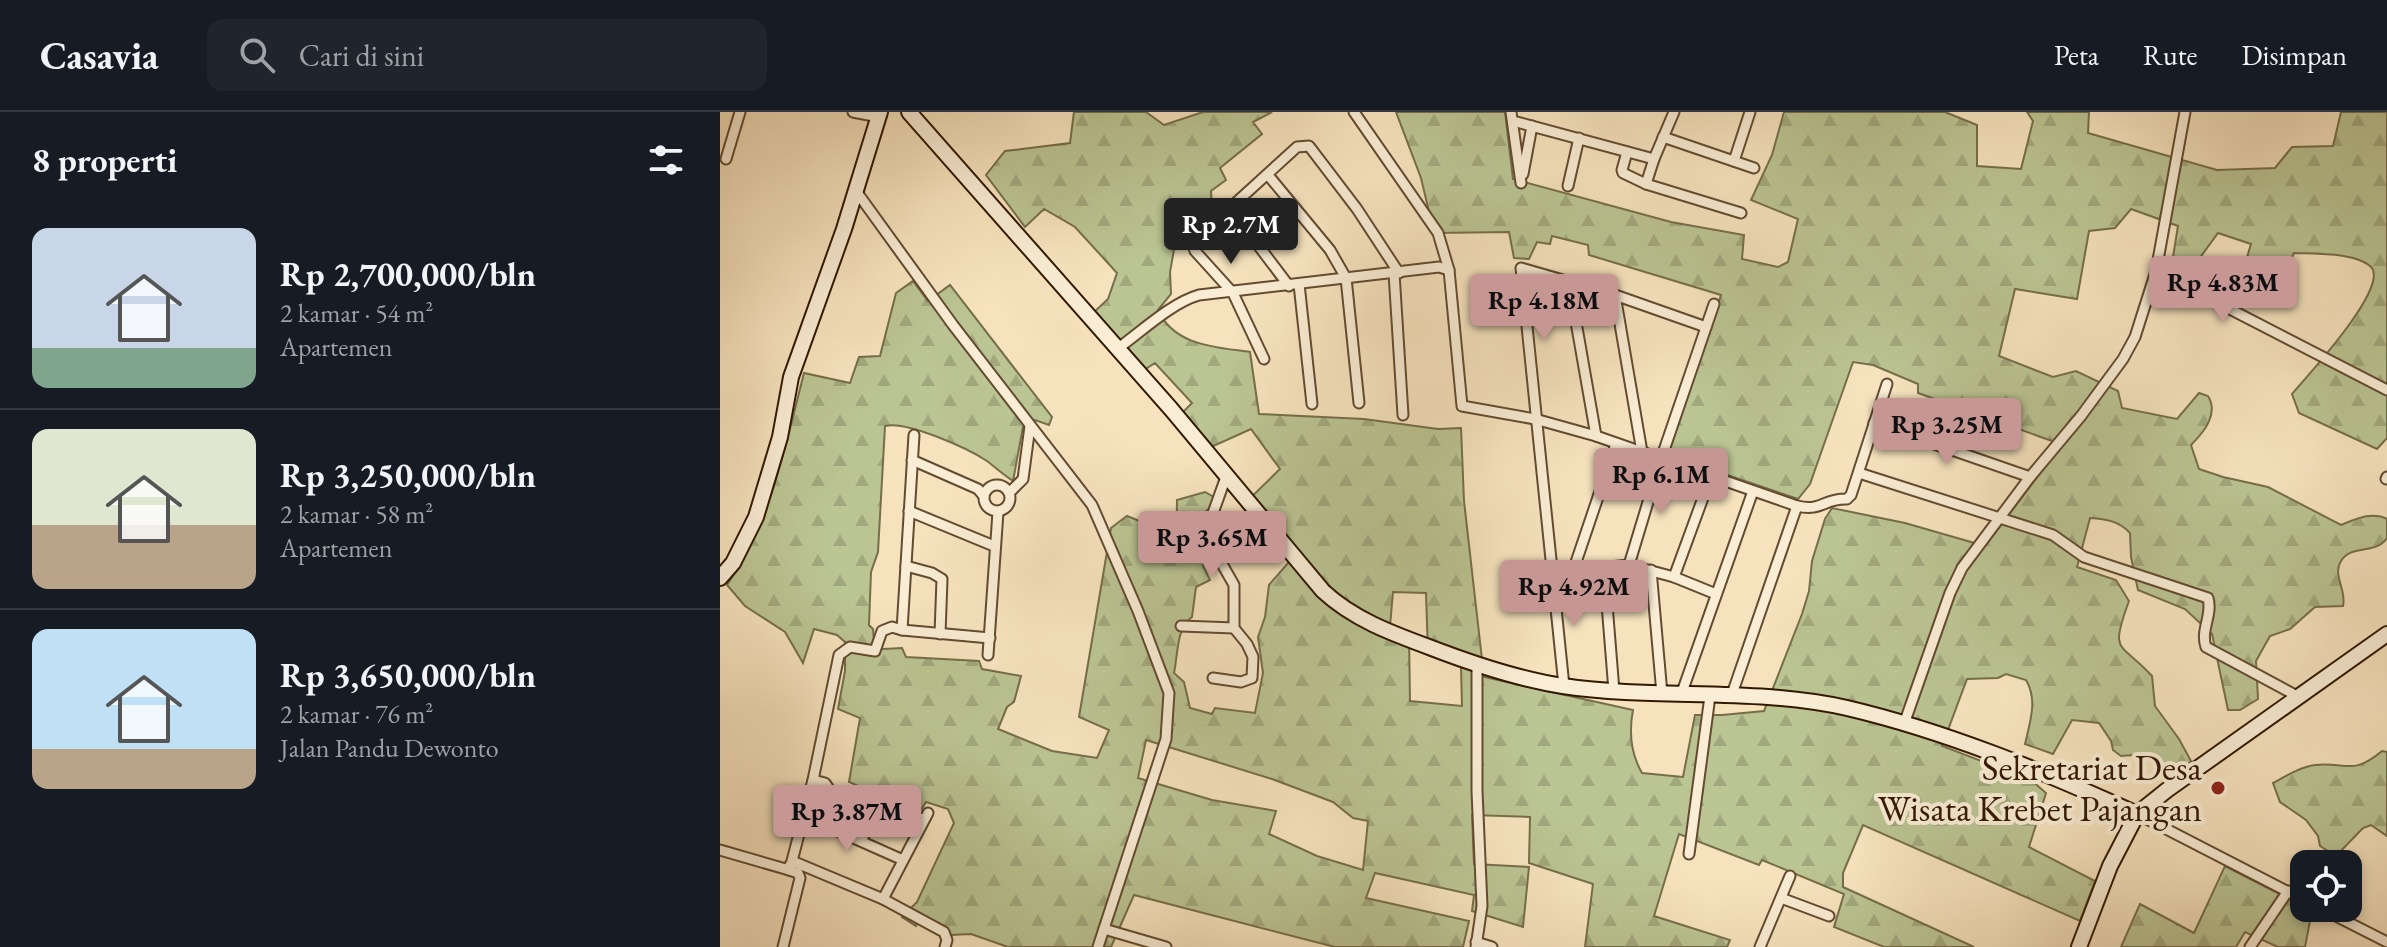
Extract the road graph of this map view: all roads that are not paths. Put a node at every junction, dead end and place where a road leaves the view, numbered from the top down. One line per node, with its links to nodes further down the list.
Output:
1 (740, 112): 14 (street)
2 (853, 112): 8 (street)
3 (909, 112): 34 (street)
4 (1354, 112): 24 (street)
5 (1674, 112): 11 (street)
6 (1750, 112): 16 (street)
7 (2185, 112): 25 (street)
8 (879, 114): 21 (street)
9 (1512, 116): 10 (street); 10 (street)
10 (1532, 126): 12 (street)
11 (1663, 137): 15 (street); 16 (street)
12 (1579, 138): 13 (street); 20 (street)
13 (1627, 152): 15 (street); 19 (street)
14 (726, 159)
15 (1654, 159): 19 (street)
16 (1734, 161): 17 (street)
17 (1754, 168)
18 (1268, 175): 22 (street); 26 (street); 27 (street)
19 (1646, 184): 23 (street)
20 (1568, 186)
21 (856, 191): 43 (street); 69 (street)
22 (1230, 208): 29 (street); 30 (street)
23 (1741, 213)
24 (1449, 270): 26 (street); 41 (street)
25 (2156, 271): 37 (street); 53 (street)
26 (1397, 273): 27 (street); 40 (street)
27 (1346, 278): 29 (street); 38 (street)
28 (1569, 282): 31 (street); 41 (street); 45 (street)
29 (1294, 285): 30 (street); 39 (street)
30 (1233, 293): 34 (street); 35 (street)
31 (1615, 295): 33 (street); 47 (street)
32 (1714, 304): 33 (street)
33 (1706, 327): 48 (street)
34 (1117, 349): 52 (street)
35 (1264, 359)
36 (1887, 384): 42 (street)
37 (2387, 390)
38 (1359, 403)
39 (1312, 404)
40 (1403, 415)
41 (1535, 419): 45 (street); 67 (street)
42 (1874, 423): 50 (street); 53 (street)
43 (1030, 426): 55 (street); 103 (street)
44 (914, 435): 49 (street)
45 (1596, 436): 46 (street)
46 (1616, 444): 47 (street); 66 (street)
47 (1642, 452): 48 (street)
48 (1661, 459): 51 (street); 62 (street)
49 (912, 460): 56 (street); 58 (street)
50 (1859, 473): 57 (street); 60 (street)
51 (1711, 476): 54 (street); 68 (street)
52 (1226, 477): 72 (street); 78 (street)
53 (2030, 477): 60 (street)
54 (1753, 491): 57 (street); 70 (street)
55 (1009, 493): 56 (street); 59 (street)
56 (983, 495): 59 (street)
57 (1797, 506): 86 (street)
58 (909, 511): 61 (street); 63 (street)
59 (998, 512): 61 (street)
60 (1998, 519): 85 (street); 87 (street)
61 (994, 546): 75 (street)
62 (1629, 565): 64 (street); 65 (street)
63 (906, 566): 73 (street); 74 (street)
64 (1604, 567): 66 (street); 81 (street)
65 (1651, 570): 68 (street); 82 (street)
66 (1573, 571): 67 (street)
67 (1552, 573): 80 (street)
68 (1674, 577): 70 (street)
69 (720, 578)
70 (1716, 594): 83 (street)
71 (1181, 626): 72 (street)
72 (1234, 628): 79 (street)
73 (902, 630): 74 (street); 88 (street)
74 (940, 634): 75 (street)
75 (990, 638): 77 (street)
76 (2384, 641): 85 (street)
77 (988, 655)
78 (1477, 665): 80 (street); 105 (street)
79 (1213, 678)
80 (1564, 686): 81 (street)
81 (1614, 691): 82 (street)
82 (1662, 694): 83 (street)
83 (1681, 695): 84 (street)
84 (1710, 696): 86 (street); 94 (street)
85 (2297, 696): 89 (street)
86 (1731, 697): 87 (street)
87 (1904, 724): 89 (street)
88 (813, 780): 90 (street); 91 (street)
89 (2137, 814): 98 (street); 112 (street)
90 (804, 816): 91 (street); 96 (street)
91 (818, 822): 92 (street)
92 (861, 841): 95 (street); 95 (street)
93 (720, 850): 96 (street)
94 (1689, 854)
95 (903, 860): 100 (street)
96 (790, 866): 100 (street); 107 (street)
97 (1790, 876): 99 (street)
98 (2288, 891): 113 (street)
99 (1781, 898): 101 (street); 106 (street)
100 (883, 899): 108 (street)
101 (1829, 916)
102 (2348, 922): 104 (street)
103 (1104, 929): 109 (street); 110 (street)
104 (2387, 942)
105 (1476, 944): 111 (street)
106 (1762, 946)
107 (783, 947)
108 (945, 947)
109 (1098, 947)
110 (1166, 947)
111 (1492, 947)
112 (2079, 947)
113 (2250, 947)

